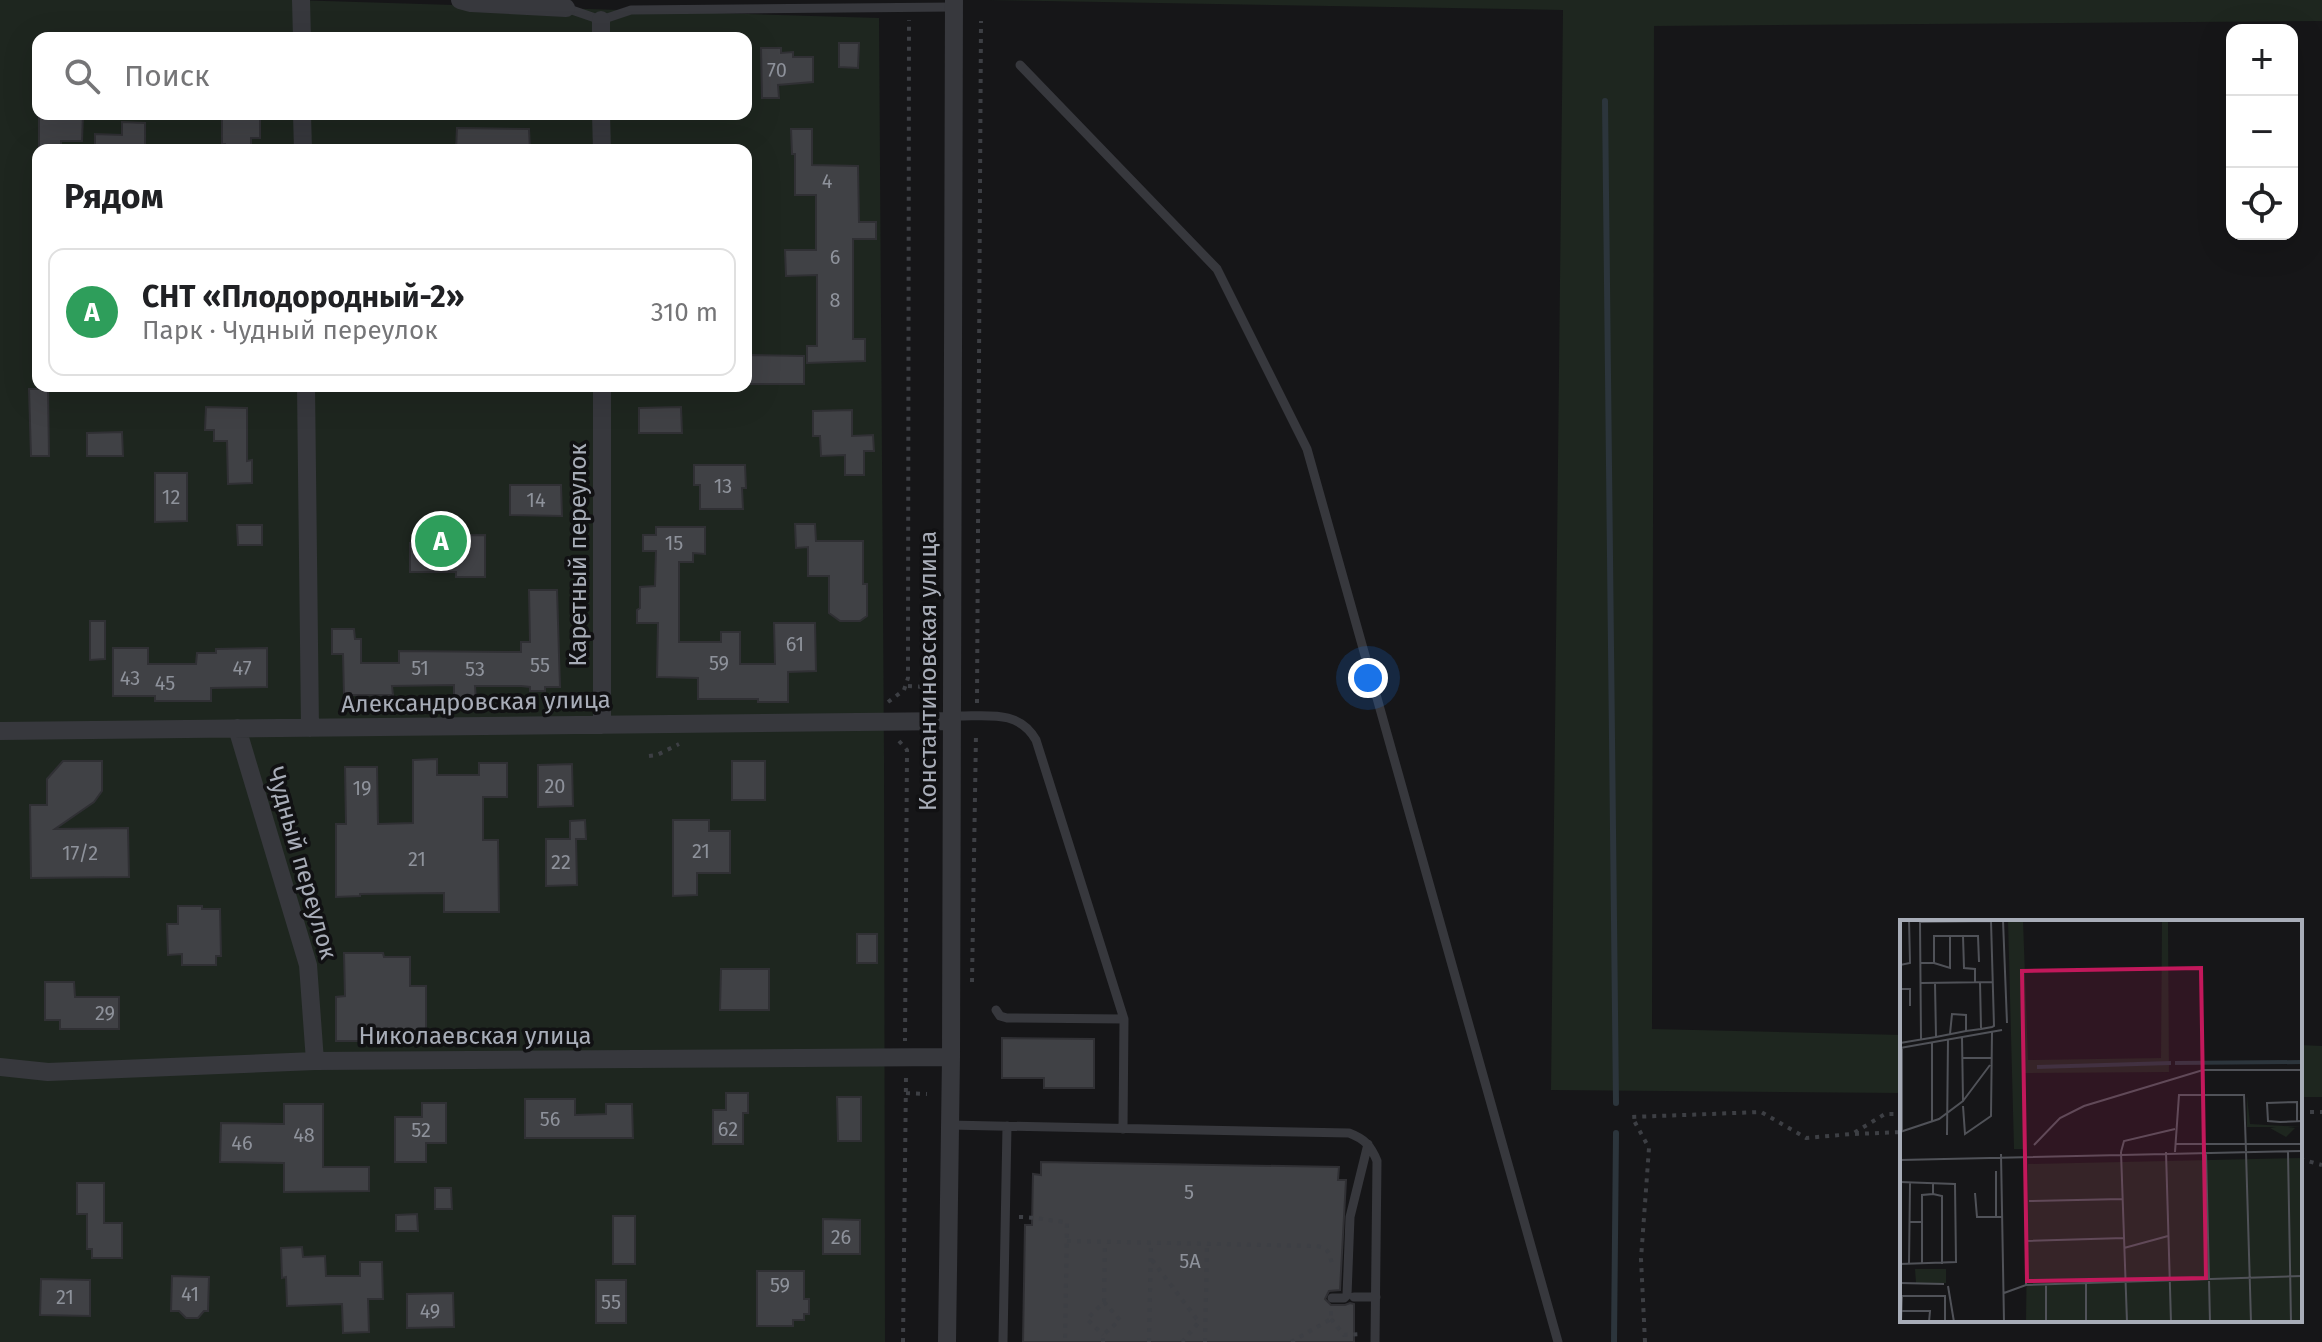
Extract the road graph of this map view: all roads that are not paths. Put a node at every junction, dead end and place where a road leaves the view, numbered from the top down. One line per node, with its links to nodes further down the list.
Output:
1 (301, 0): 6 (street)
2 (460, 0): 4 (street)
3 (954, 3): 5 (lane); 14 (street, Константиновская улица)
4 (566, 8): 5 (lane)
5 (601, 29)
6 (302, 32)
7 (1020, 65): 34 (lane)
8 (302, 120): 10 (street)
9 (601, 120): 11 (street)
10 (303, 144)
11 (602, 144)
12 (306, 392): 17 (street)
13 (602, 392): 15 (street, Каретный переулок)
14 (952, 718): 15 (street, Александровская улица); 20 (lane); 21 (street, Константиновская улица)
15 (602, 725): 17 (street, Александровская улица)
16 (237, 728): 17 (street, Александровская улица); 18 (street, Александровская улица); 22 (street, Чудный переулок)
17 (310, 728)
18 (0, 731)
19 (996, 1010): 20 (lane)
20 (1124, 1019): 26 (lane)
21 (951, 1057): 22 (street, Николаевская улица); 24 (street, Константиновская улица)
22 (315, 1061): 23 (street, Николаевская улица)
23 (0, 1067)
24 (949, 1125): 25 (lane); 31 (street, Константиновская улица)
25 (1007, 1126): 26 (lane); 32 (lane)
26 (1123, 1129): 27 (lane)
27 (1368, 1144): 29 (lane); 30 (lane)
28 (1354, 1297): 29 (lane)
29 (1376, 1297): 33 (lane)
30 (1332, 1298)
31 (947, 1342)
32 (1003, 1342)
33 (1375, 1342)
34 (1558, 1342)

